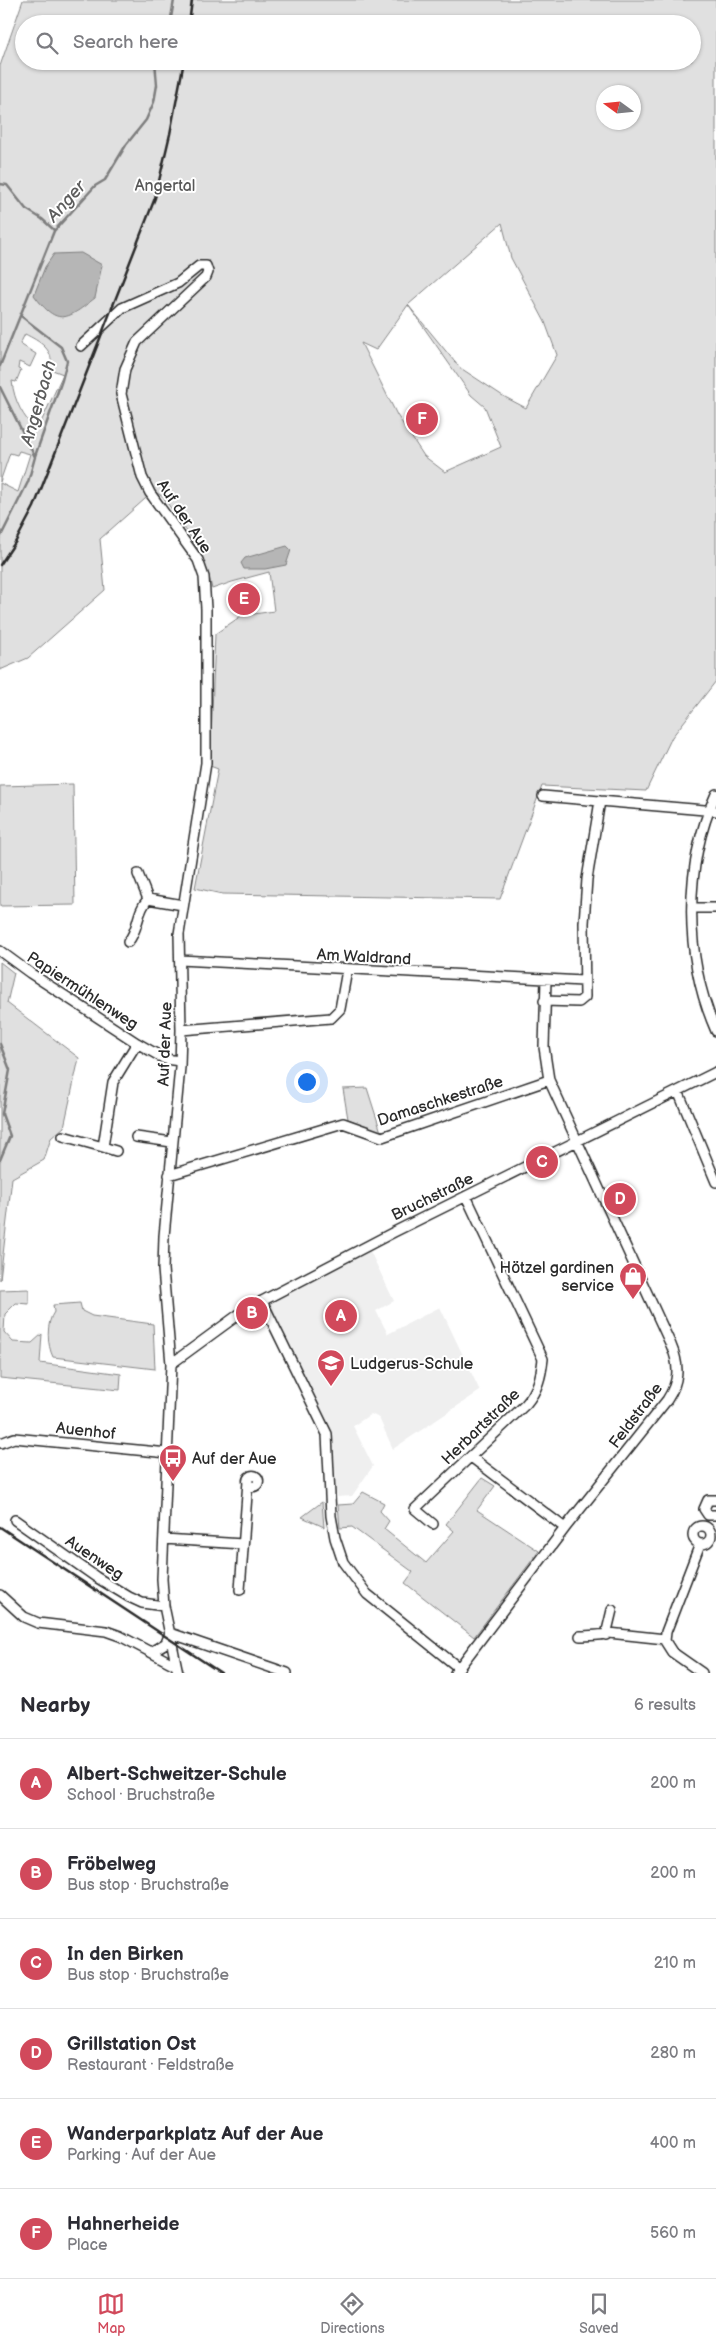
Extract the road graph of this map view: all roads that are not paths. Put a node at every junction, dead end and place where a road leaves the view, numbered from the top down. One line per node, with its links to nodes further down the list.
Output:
1 (81, 346): 8 (street, Auf der Aue)
2 (716, 794): 5 (street)
3 (543, 796): 4 (street)
4 (600, 801): 5 (street); 16 (street)
5 (713, 811): 9 (street)
6 (138, 874): 7 (street)
7 (148, 899): 8 (street); 11 (street)
8 (183, 905): 13 (street, Auf der Aue)
9 (692, 908): 10 (street); 19 (street)
10 (716, 908)
11 (128, 942)
12 (0, 951): 20 (street, Papiermühlenweg)
13 (180, 960): 14 (street, Am Waldrand); 18 (street, Auf der Aue)
14 (347, 970): 15 (street, Am Waldrand); 18 (street)
15 (546, 980): 16 (street, Am Waldrand); 17 (street, Feldstraße)
16 (583, 981): 17 (street)
17 (544, 1001): 23 (street, Feldstraße)
18 (181, 1030): 21 (street, Auf der Aue)
19 (716, 1031)
20 (137, 1043): 21 (street, Papiermühlenweg); 29 (street)
21 (180, 1061): 28 (street, Auf der Aue)
22 (716, 1072): 24 (street, Bruchstraße)
23 (549, 1080): 27 (street, Feldstraße); 31 (street, Damaschkestraße)
24 (678, 1091): 27 (street, Bruchstraße); 32 (street)
25 (63, 1136): 29 (street)
26 (136, 1137): 28 (street)
27 (577, 1140): 33 (street, Bruchstraße); 44 (street, Feldstraße)
28 (172, 1142): 31 (street, Auf der Aue)
29 (103, 1147): 30 (street)
30 (116, 1151)
31 (169, 1175): 35 (street, Auf der Aue)
32 (716, 1182)
33 (466, 1196): 34 (street, Bruchstraße); 38 (street, Herbartstraße)
34 (262, 1301): 35 (street, Bruchstraße); 58 (street)
35 (171, 1364): 37 (street, Auf der Aue)
36 (1, 1443): 37 (street, Auenhof)
37 (168, 1453): 45 (street, Auf der Aue)
38 (471, 1457): 43 (street, Herbartstraße); 44 (street)
39 (248, 1481): 46 (street)
40 (716, 1500): 42 (street)
41 (15, 1520): 49 (street, Auenweg)
42 (711, 1520): 55 (street)
43 (433, 1524)
44 (566, 1528): 58 (street, Feldstraße)
45 (164, 1539): 46 (street); 49 (street, Auf der Aue)
46 (243, 1544): 47 (street)
47 (240, 1590)
48 (0, 1595): 56 (street)
49 (164, 1606): 51 (street, Auf der Aue)
50 (612, 1610): 52 (street)
51 (170, 1633): 54 (street); 56 (street); 57 (street, Auf der Aue)
52 (606, 1635): 53 (street); 55 (street)
53 (580, 1636)
54 (191, 1639): 57 (street); 59 (street)
55 (665, 1639): 60 (street)
56 (151, 1652): 57 (street)
57 (175, 1664)
58 (457, 1670)
59 (287, 1673)
60 (702, 1673)

